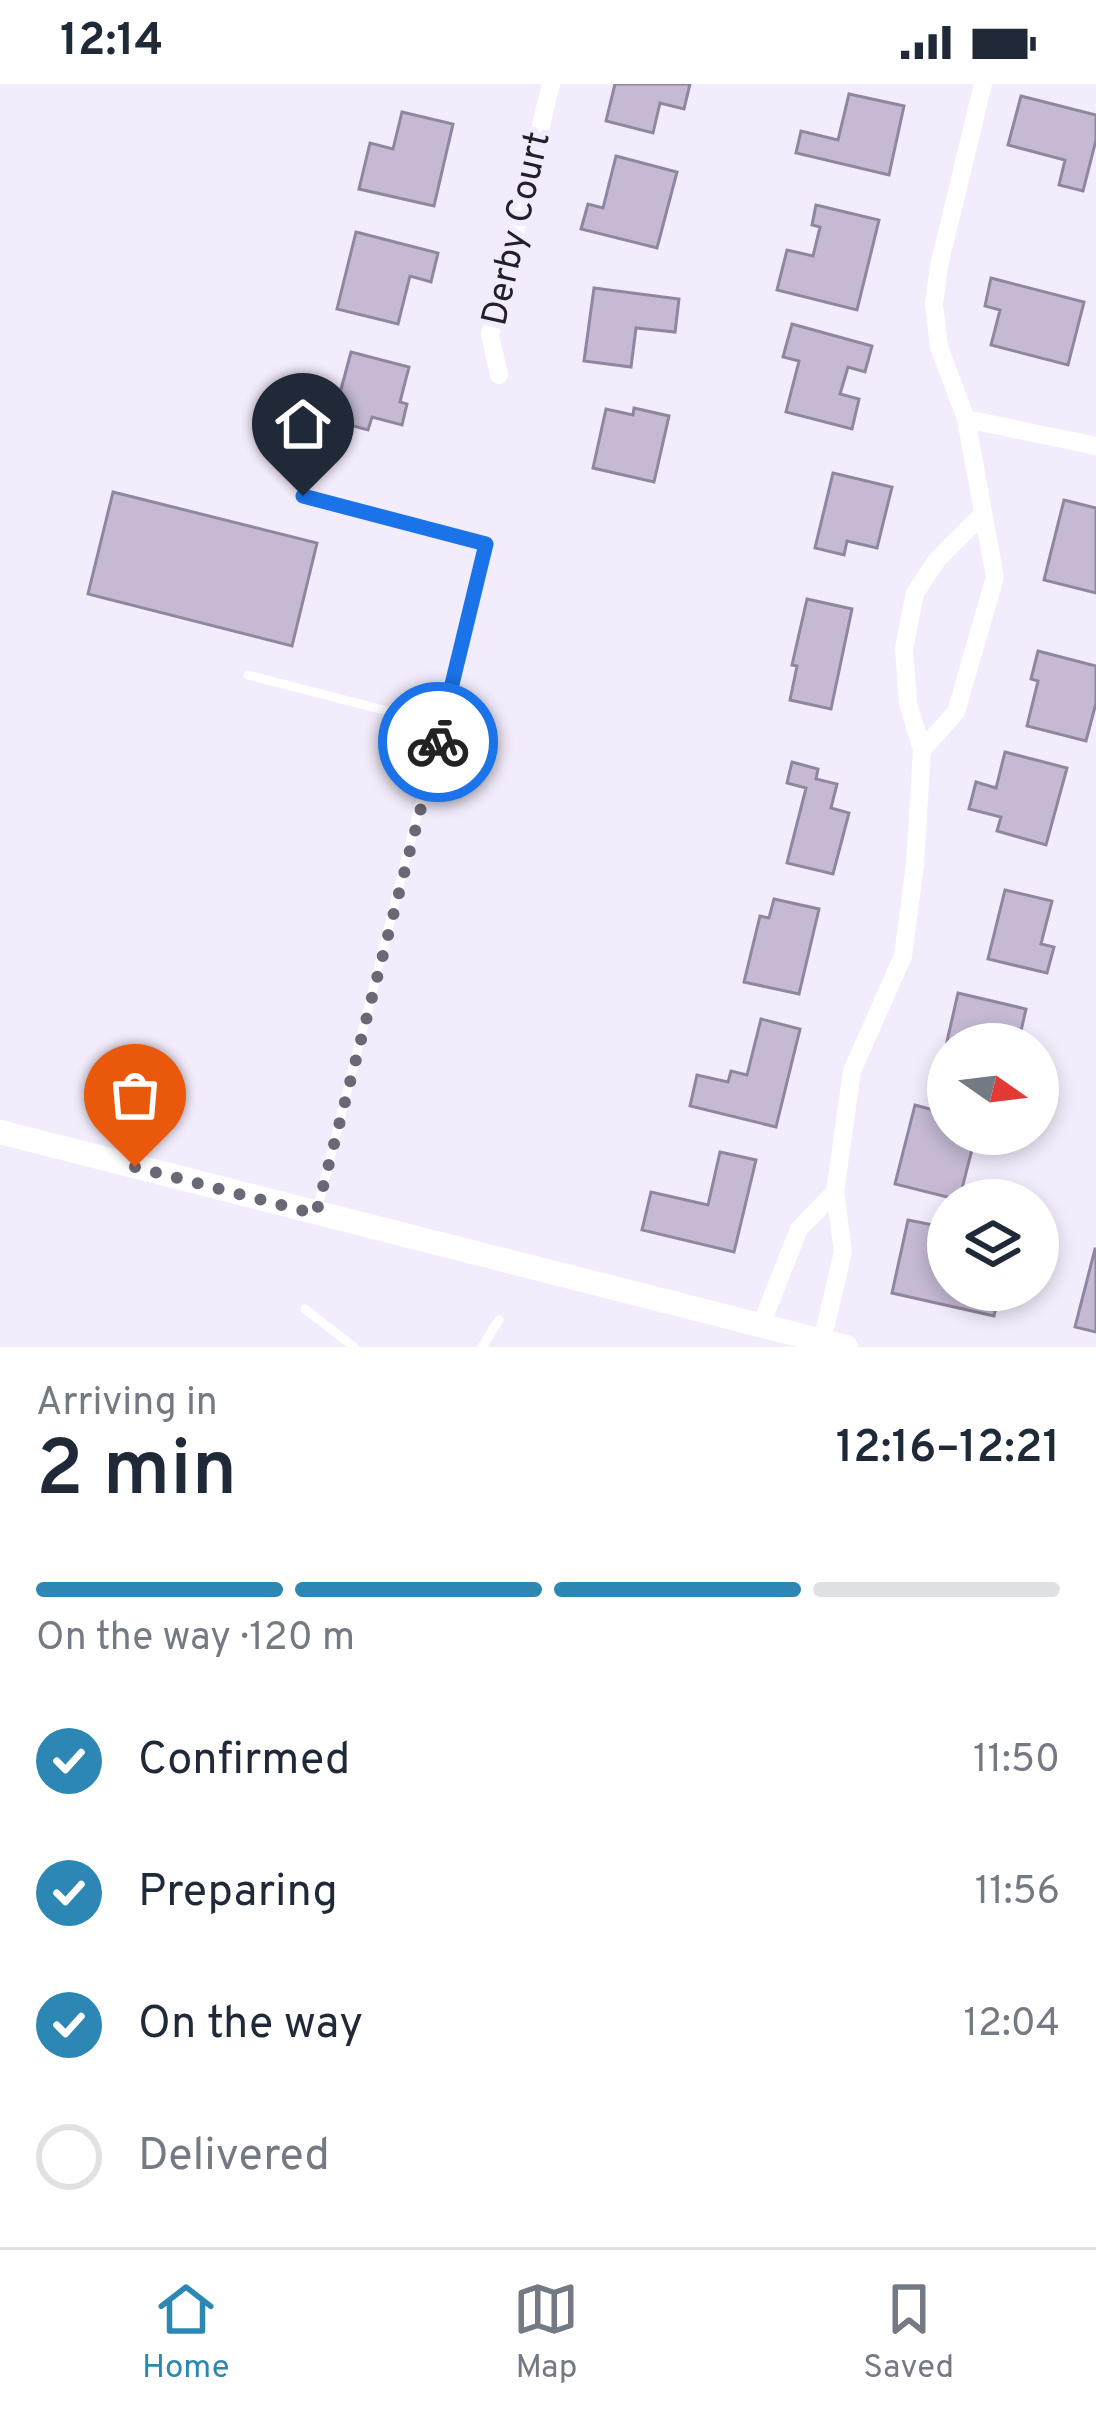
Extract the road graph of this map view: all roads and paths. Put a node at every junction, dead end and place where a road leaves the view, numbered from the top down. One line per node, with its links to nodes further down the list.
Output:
1 (551, 84): 3 (street, Derby Court)
2 (983, 84): 4 (street)
3 (499, 375)
4 (966, 419): 5 (street); 7 (street)
5 (1096, 446)
6 (303, 496): 9 (lane)
7 (983, 514): 10 (street); 10 (street)
8 (248, 675): 9 (lane)
9 (442, 725): 13 (lane)
10 (922, 750): 12 (street)
11 (0, 1132): 13 (street)
12 (836, 1192): 16 (street); 17 (street)
13 (316, 1214): 16 (street)
14 (305, 1309): 18 (lane)
15 (499, 1320): 19 (lane)
16 (761, 1325): 17 (street)
17 (834, 1344)
18 (355, 1347)
19 (482, 1347)

